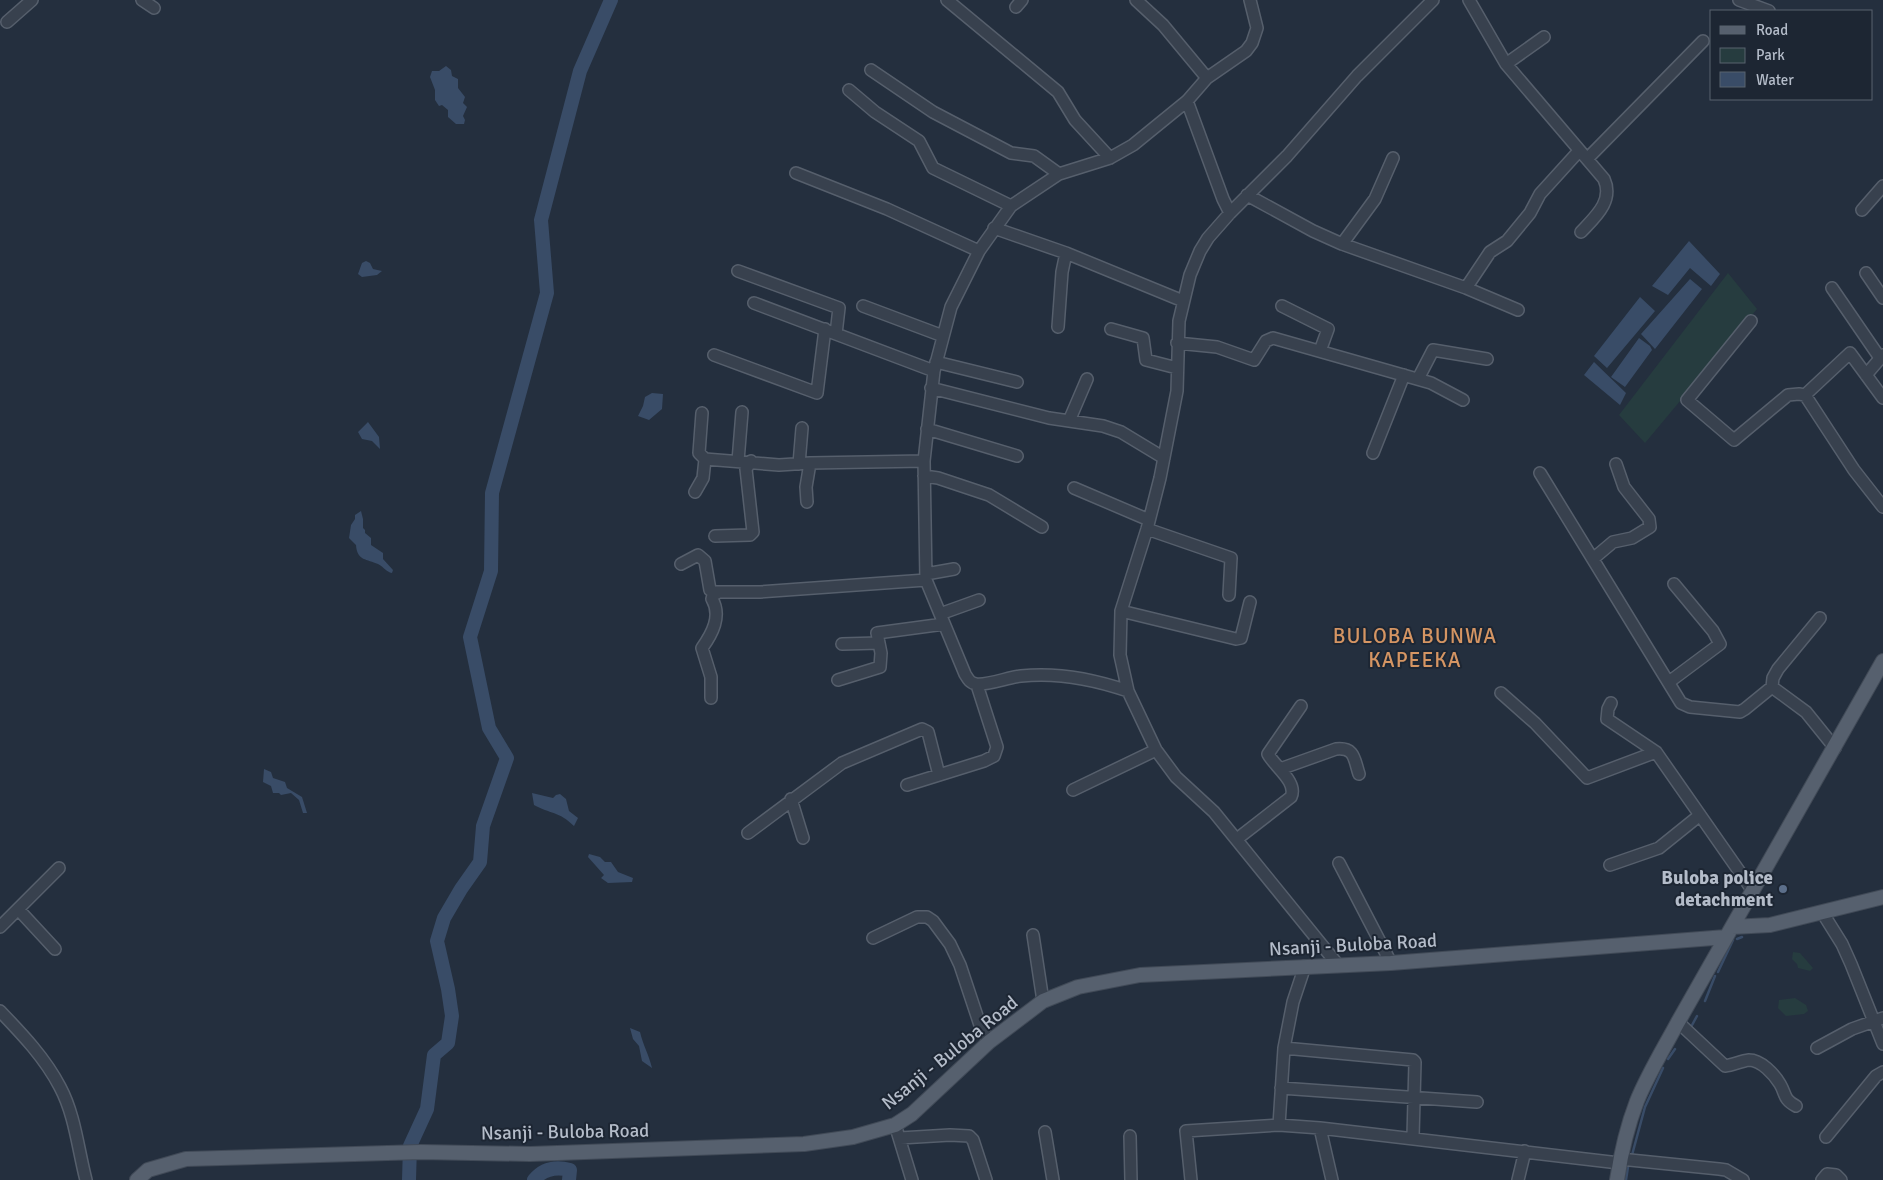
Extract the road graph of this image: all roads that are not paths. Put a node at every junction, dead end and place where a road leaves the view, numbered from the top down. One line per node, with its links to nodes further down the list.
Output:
1 (32, 0): 11 (street)
2 (142, 0): 9 (street)
3 (947, 0): 20 (street)
4 (1136, 0): 16 (street)
5 (1250, 0): 16 (street)
6 (1432, 0): 25 (street)
7 (1469, 0): 14 (street)
8 (1739, 0): 10 (street)
9 (154, 8)
10 (1766, 10)
11 (6, 22)
12 (1544, 37): 14 (street)
13 (1703, 41): 19 (street)
14 (1506, 64): 19 (street)
15 (871, 70): 23 (street)
16 (1207, 78): 18 (street)
17 (849, 90): 26 (street)
18 (1187, 102): 20 (street); 28 (street)
19 (1583, 155): 30 (street); 36 (street)
20 (1110, 158): 23 (street)
21 (1393, 158): 31 (street)
22 (796, 173): 32 (street)
23 (1059, 174): 26 (street)
24 (1883, 186): 27 (street)
25 (1247, 195): 28 (street); 31 (street)
26 (1011, 206): 29 (street)
27 (1862, 210)
28 (1230, 213): 39 (street)
29 (994, 228): 32 (street); 33 (street)
30 (1581, 232)
31 (1342, 244): 36 (street)
32 (979, 251): 48 (street)
33 (1066, 253): 39 (street); 45 (street)
34 (738, 271): 47 (street)
35 (1866, 273): 38 (street)
36 (1466, 288): 43 (street)
37 (1832, 288): 52 (street)
38 (1883, 298)
39 (1183, 301): 49 (street)
40 (754, 303): 47 (street)
41 (863, 306): 48 (street)
42 (1282, 306): 50 (street)
43 (1518, 310)
44 (1750, 321): 62 (street)
45 (1058, 327)
46 (1111, 328): 55 (street)
47 (830, 331): 51 (street); 54 (street)
48 (943, 336): 54 (street)
49 (1177, 343): 50 (street); 55 (street)
50 (1320, 351): 56 (street)
51 (714, 355)
52 (1882, 357): 57 (street)
53 (1487, 359): 59 (street)
54 (935, 366): 60 (street); 61 (street)
55 (1177, 368): 72 (street)
56 (1404, 375): 59 (street); 70 (street)
57 (1866, 375): 62 (street); 63 (street)
58 (1087, 379): 67 (street)
59 (1418, 379): 64 (street)
60 (1018, 382)
61 (931, 388): 67 (street); 69 (street)
62 (1805, 395): 84 (street)
63 (1883, 398)
64 (1463, 400)
65 (742, 412): 74 (street)
66 (702, 413): 73 (street)
67 (1068, 421): 72 (street)
68 (802, 428): 77 (street)
69 (927, 429): 71 (street); 76 (street)
70 (1373, 453)
71 (1016, 456)
72 (1164, 458): 85 (street)
73 (705, 459): 74 (street); 82 (street)
74 (738, 461): 75 (street)
75 (751, 461): 77 (street); 87 (street)
76 (924, 461): 77 (street); 80 (street)
77 (804, 463): 83 (street)
78 (1616, 464): 88 (street)
79 (1540, 473): 88 (street)
80 (924, 476): 86 (street); 91 (street)
81 (1074, 488): 85 (street)
82 (695, 492)
83 (807, 502)
84 (1883, 507)
85 (1148, 525): 94 (street); 97 (street)
86 (1042, 527)
87 (715, 536)
88 (1594, 558): 104 (street)
89 (681, 564): 93 (street)
90 (954, 569): 91 (street)
91 (926, 577): 93 (street); 99 (street)
92 (1674, 584): 104 (street)
93 (719, 592): 109 (street)
94 (1229, 595)
95 (979, 600): 99 (street)
96 (1250, 602): 97 (street)
97 (1121, 611): 107 (street)
98 (1820, 618): 106 (street)
99 (942, 619): 100 (street); 105 (street)
100 (879, 642): 101 (street); 103 (street)
101 (842, 644)
102 (1883, 661): 112 (main road)
103 (838, 680)
104 (1669, 682): 106 (street)
105 (977, 684): 107 (street); 117 (street)
106 (1772, 687): 112 (street)
107 (1128, 690): 113 (street)
108 (1502, 693): 114 (street)
109 (711, 698)
110 (1611, 703): 114 (street)
111 (1300, 706): 115 (street)
112 (1834, 748): 128 (main road)
113 (1156, 750): 119 (street); 124 (street)
114 (1656, 752): 121 (street)
115 (1280, 769): 116 (street); 124 (street)
116 (1359, 774)
117 (939, 775): 118 (street); 120 (street)
118 (907, 785)
119 (1073, 790)
120 (792, 800): 122 (street); 123 (street)
121 (1700, 815): 126 (street); 128 (street)
122 (748, 833)
123 (803, 838)
124 (1237, 839): 138 (street)
125 (1339, 863): 137 (street)
126 (1610, 865)
127 (59, 868): 130 (street)
128 (1752, 890): 133 (main road)
129 (1883, 897): 131 (main road, Nsanji - Buloba Road)
130 (18, 909): 132 (street); 136 (street)
131 (1822, 912): 133 (main road, Nsanji - Buloba Road); 142 (street)
132 (0, 927)
133 (1729, 932): 137 (main road, Nsanji - Buloba Road); 143 (main road)
134 (1033, 936): 140 (street)
135 (873, 938): 144 (street)
136 (55, 949)
137 (1391, 963): 138 (main road, Nsanji - Buloba Road)
138 (1338, 965): 139 (main road, Nsanji - Buloba Road)
139 (1306, 966): 140 (main road, Nsanji - Buloba Road); 146 (street)
140 (1043, 1001): 144 (main road, Nsanji - Buloba Road)
141 (0, 1011): 162 (street)
142 (1878, 1019): 145 (street); 147 (street)
143 (1678, 1022): 152 (street); 161 (main road)
144 (989, 1042): 155 (main road, Nsanji - Buloba Road)
145 (1883, 1044)
146 (1284, 1048): 149 (street); 150 (street)
147 (1817, 1048)
148 (1883, 1072): 158 (street)
149 (1281, 1088): 150 (street); 153 (street)
150 (1413, 1097): 151 (street); 159 (street)
151 (1477, 1102)
152 (1796, 1106)
153 (1278, 1126): 154 (street); 168 (street)
154 (1320, 1128): 159 (street); 169 (street)
155 (897, 1132): 163 (main road, Nsanji - Buloba Road); 164 (street); 165 (street)
156 (1045, 1132): 166 (street)
157 (1130, 1136): 167 (street)
158 (1826, 1137)
159 (1413, 1138): 160 (street)
160 (1525, 1151): 161 (street); 170 (street)
161 (1620, 1161): 171 (main road); 172 (street)
162 (86, 1180)
163 (137, 1180)
164 (912, 1180)
165 (986, 1180)
166 (1053, 1180)
167 (1131, 1180)
168 (1191, 1180)
169 (1332, 1180)
170 (1518, 1180)
171 (1617, 1180)
172 (1743, 1180)
173 (1822, 1180): 174 (street)
174 (1842, 1180)

